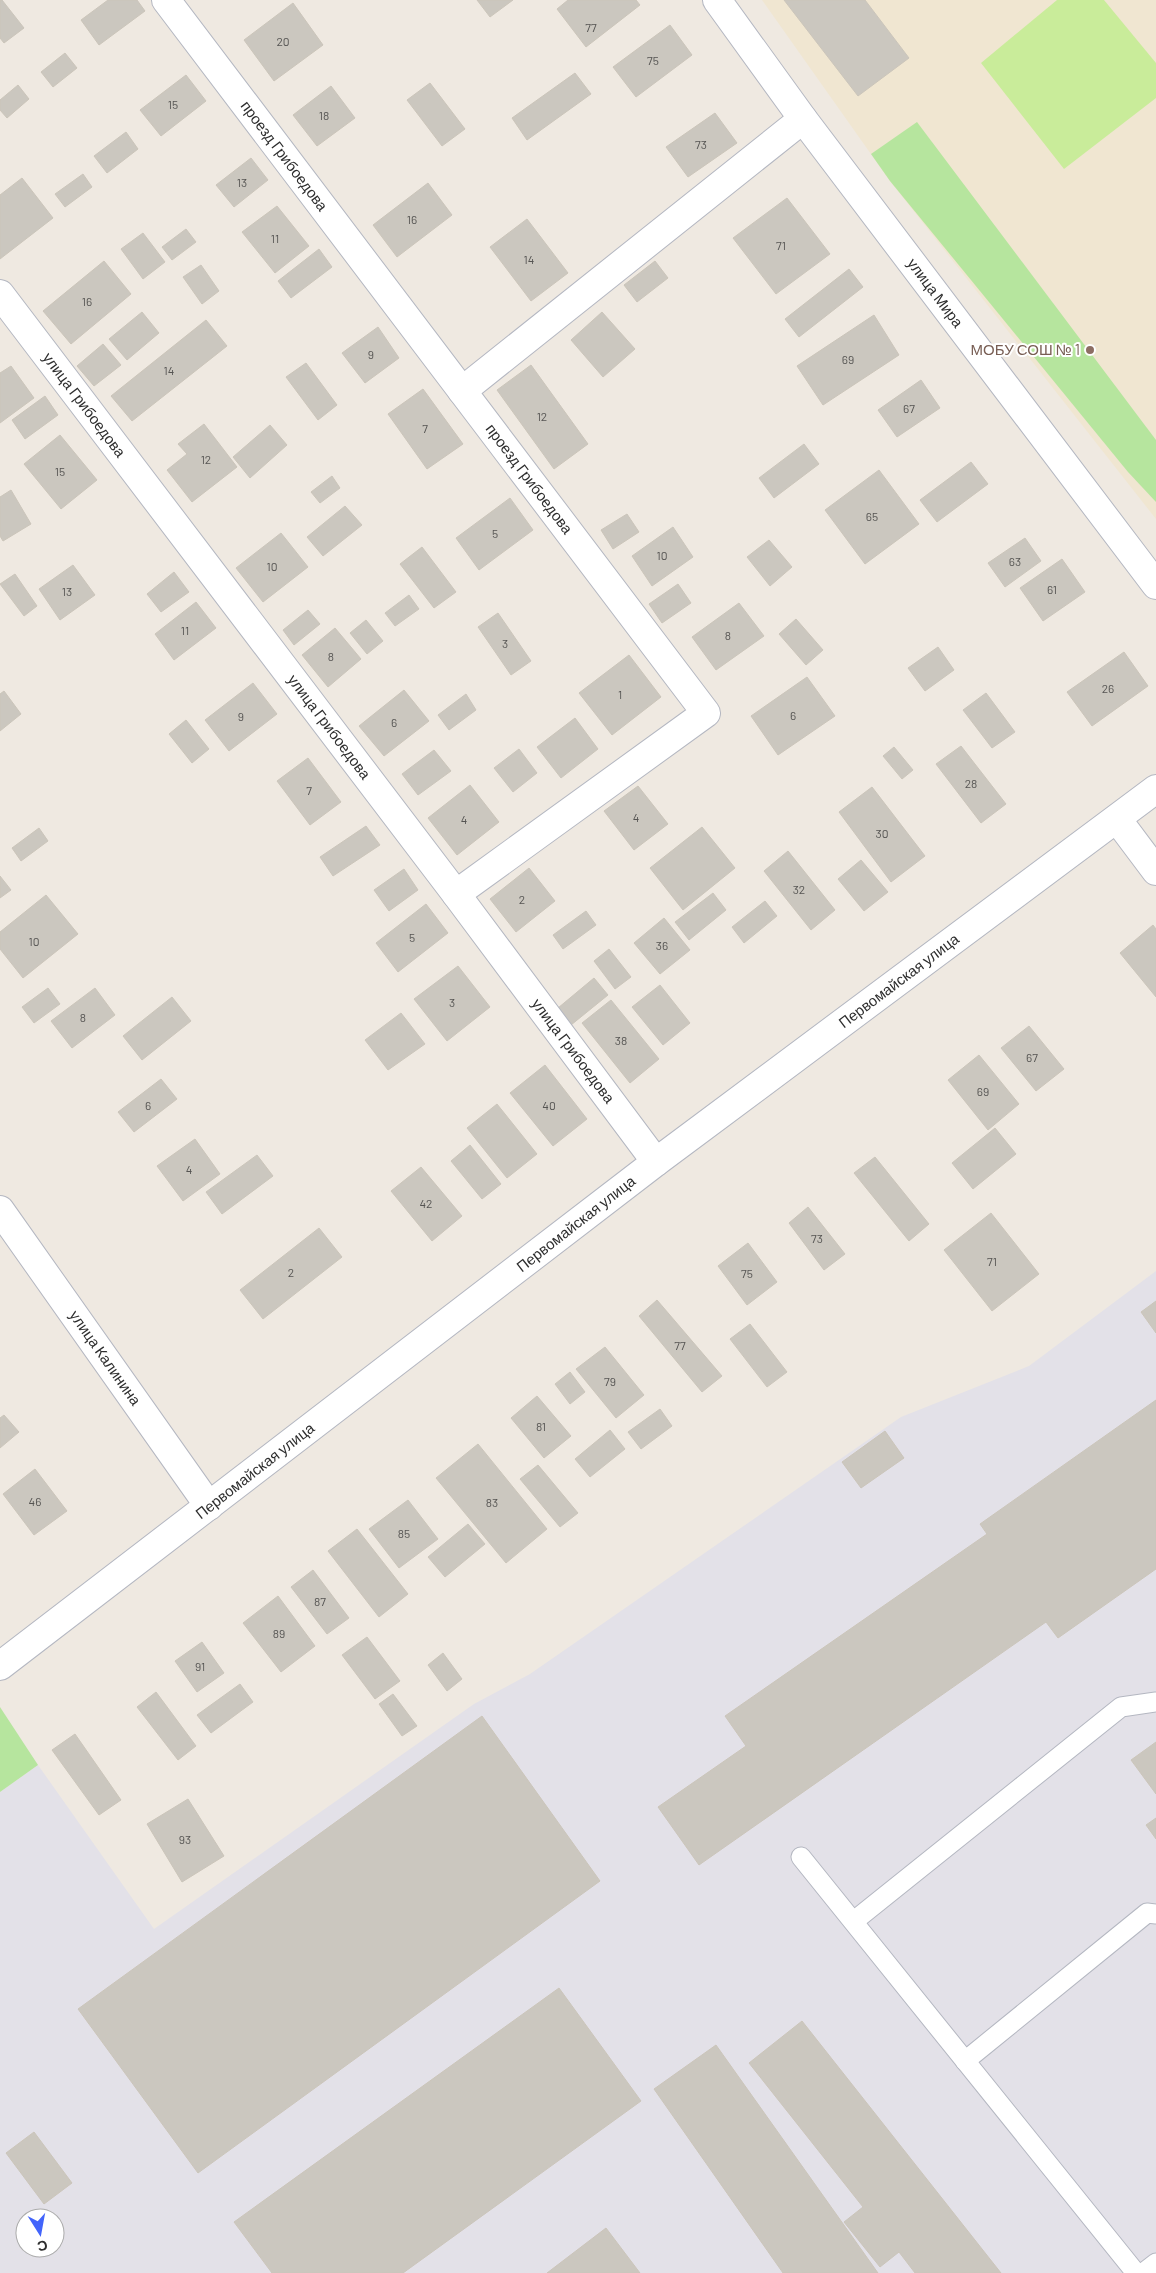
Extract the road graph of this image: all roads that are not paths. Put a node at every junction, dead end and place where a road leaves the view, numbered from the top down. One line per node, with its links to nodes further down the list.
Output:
1 (166, 0): 5 (street, проезд Грибоедова)
2 (717, 0): 3 (street, улица Мира)
3 (803, 119): 5 (street); 6 (street, улица Мира)
4 (0, 294): 10 (street, улица Грибоедова)
5 (462, 392): 10 (street, проезд Грибоедова)
6 (1156, 585)
7 (1156, 789): 8 (street, Первомайская улица)
8 (1117, 819): 9 (street); 11 (street, Первомайская улица)
9 (1156, 870)
10 (456, 894): 11 (street, улица Грибоедова)
11 (656, 1162): 13 (street, Первомайская улица)
12 (0, 1210): 13 (street, улица Калинина)
13 (209, 1506): 14 (street, Первомайская улица)
14 (0, 1666)
15 (1156, 1702): 18 (lane)
16 (801, 1856): 18 (lane)
17 (1156, 1914): 19 (lane)
18 (854, 1921): 19 (lane)
19 (965, 2061): 21 (lane)
20 (1156, 2263): 22 (lane)
21 (1136, 2273)
22 (1143, 2273)

